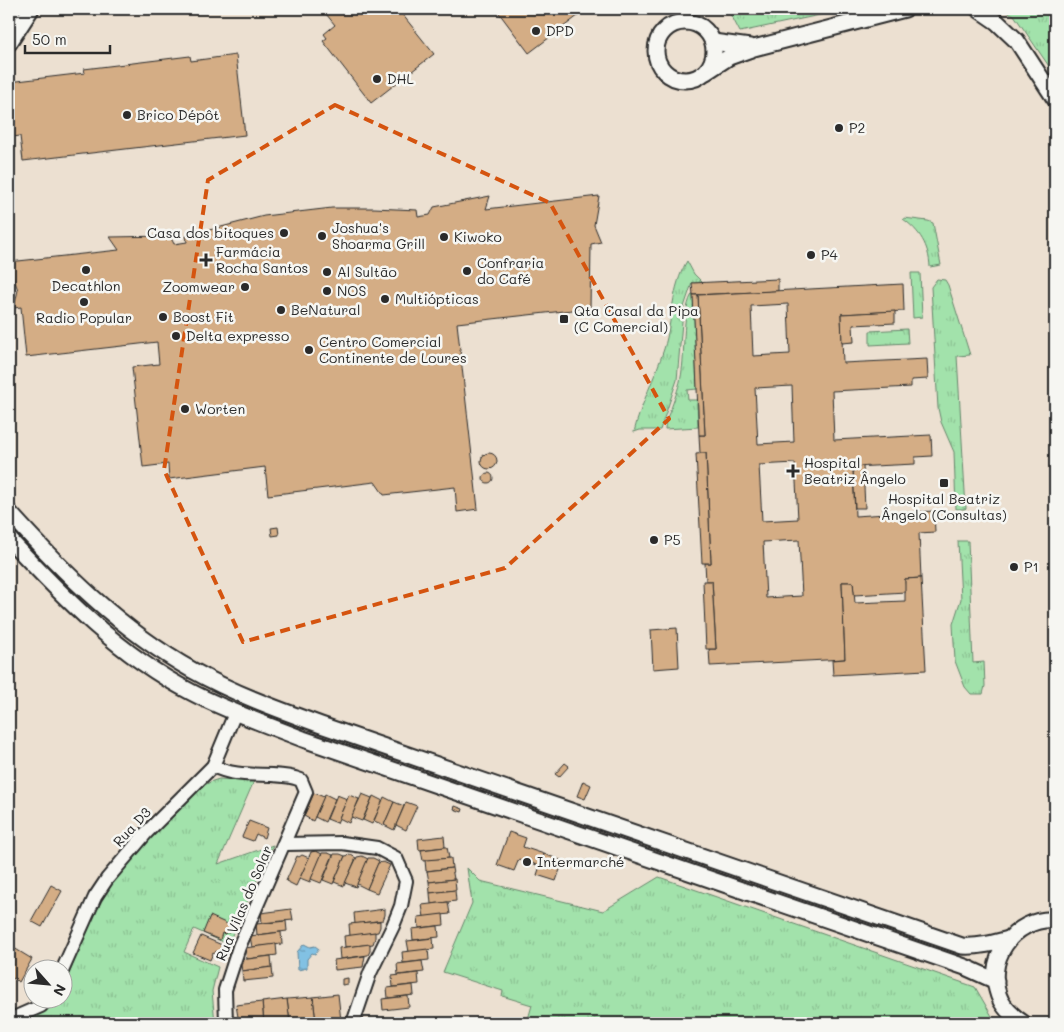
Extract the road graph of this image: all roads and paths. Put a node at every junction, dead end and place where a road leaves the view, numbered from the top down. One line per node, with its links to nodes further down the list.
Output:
1 (13, 9): 7 (main road)
2 (31, 9): 11 (main road)
3 (670, 9): 8 (main road)
4 (692, 9): 9 (main road)
5 (904, 9): 12 (main road)
6 (978, 9): 14 (main road)
7 (9, 15)
8 (673, 24): 9 (main road); 13 (main road)
9 (702, 26): 10 (main road)
10 (713, 42): 12 (main road); 13 (main road)
11 (9, 43)
12 (754, 48): 13 (main road)
13 (706, 72)
14 (1055, 98)
15 (9, 512): 21 (main road)
16 (9, 539): 17 (main road)
17 (235, 713): 18 (street, Rua D3); 23 (main road)
18 (213, 766): 19 (street); 22 (street, Rua D3)
19 (285, 844): 27 (street, Rua Vilas do Solar); 28 (street, Rua Vilas do Solar)
20 (1055, 920): 21 (main road)
21 (1009, 939): 23 (main road)
22 (67, 960)
23 (996, 981): 26 (main road)
24 (32, 1010): 25 (street)
25 (9, 1020)
26 (1016, 1021)
27 (226, 1023)
28 (353, 1023)

